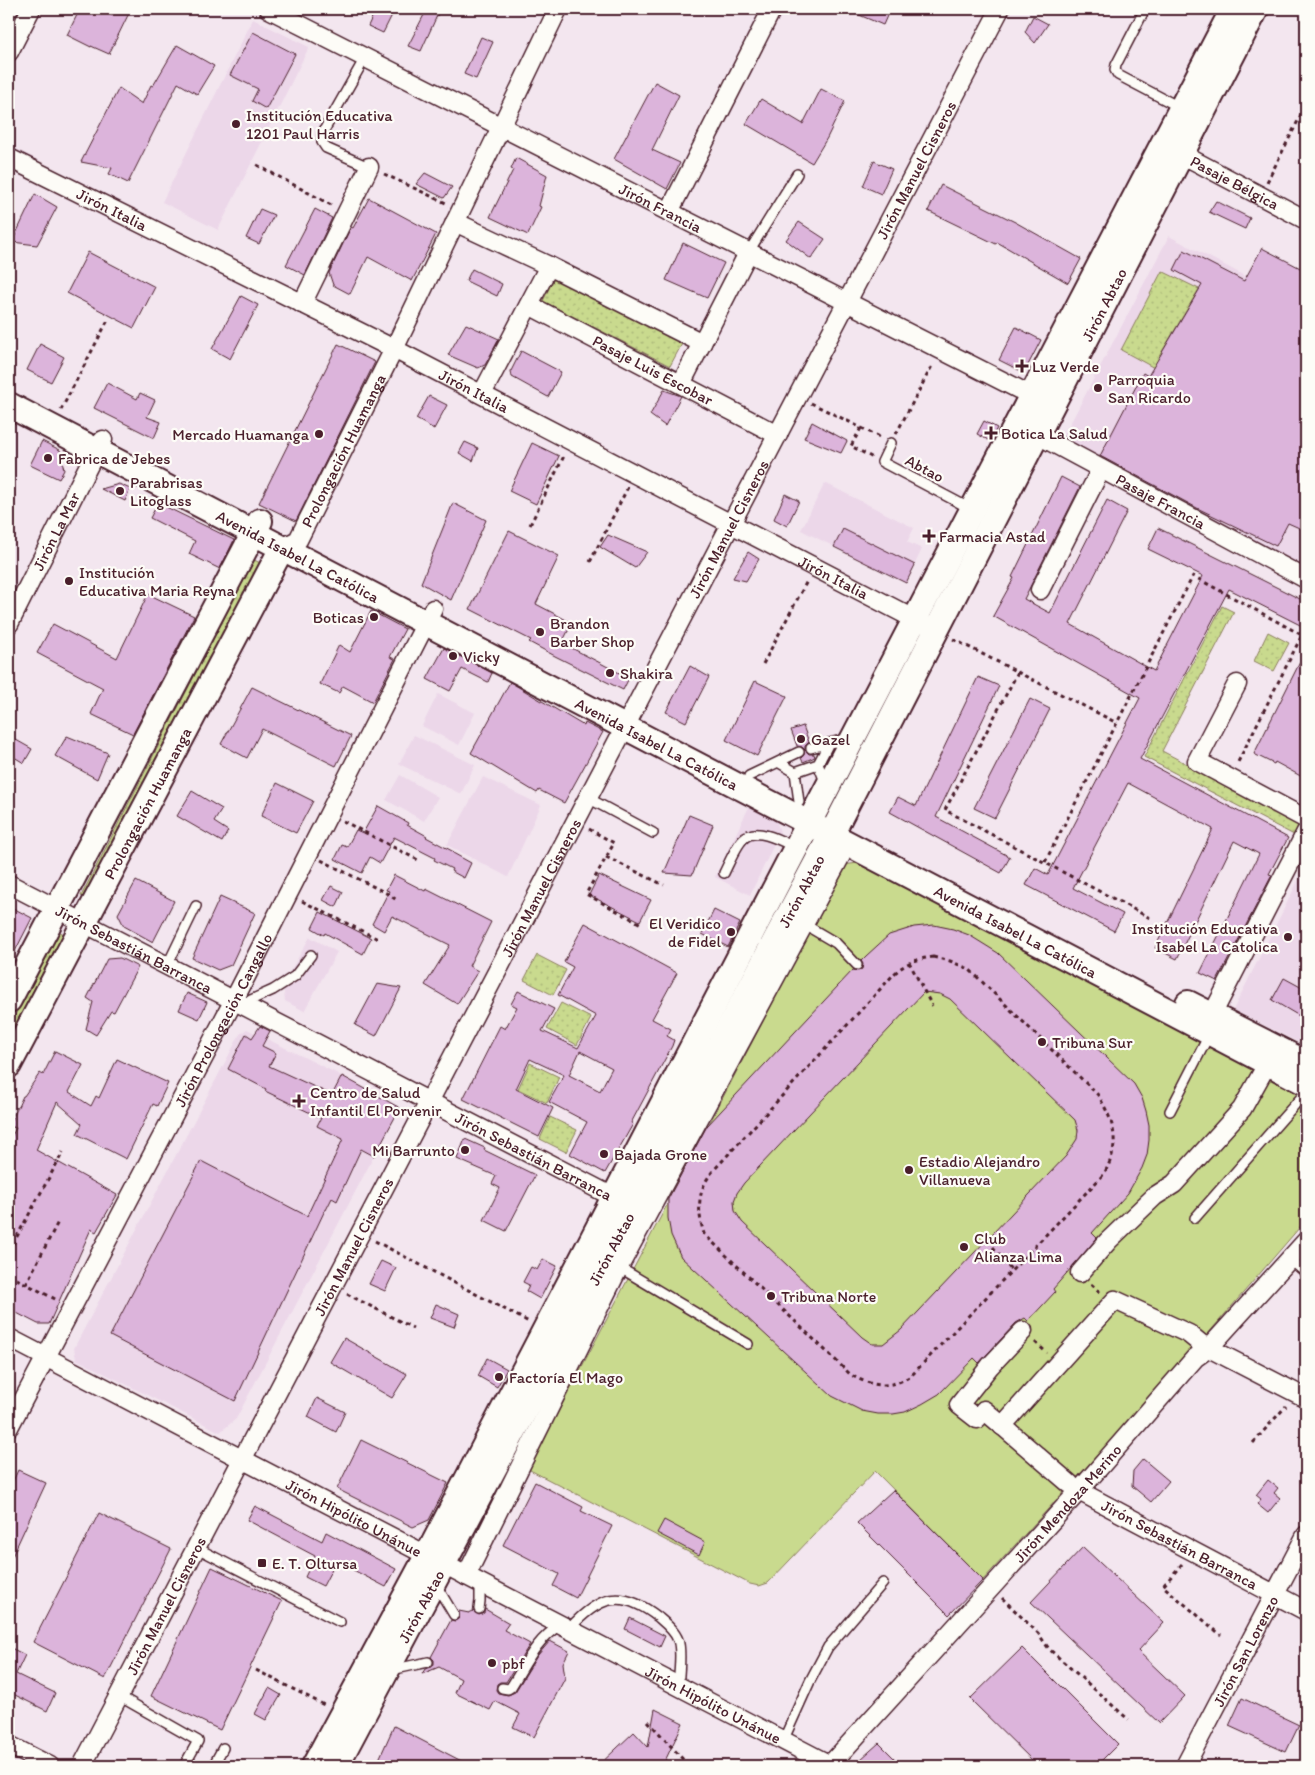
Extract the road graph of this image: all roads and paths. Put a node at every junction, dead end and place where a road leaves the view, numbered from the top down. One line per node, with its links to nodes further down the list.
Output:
1 (31, 9): 8 (street)
2 (269, 9): 9 (street, Jirón Francia)
3 (558, 9): 12 (street, Prolongación Huamanga)
4 (772, 9): 19 (street)
5 (1000, 9): 25 (street, Jirón Manuel Cisneros)
6 (1145, 9): 11 (lane)
7 (1240, 11): 11 (street, Jirón Abtao); 13 (street, Jirón Abtao)
8 (9, 52)
9 (365, 58): 12 (street, Jirón Francia); 16 (lane)
10 (1306, 104): 18 (path)
11 (1182, 108): 13 (street, Jirón Abtao)
12 (501, 127): 19 (street, Jirón Francia); 21 (street, Prolongación Huamanga)
13 (1172, 149): 18 (street, Pasaje Bélgica); 36 (street, Jirón Abtao)
14 (9, 158): 26 (street, Jirón Italia)
15 (257, 165): 20 (path)
16 (369, 166): 20 (street); 21 (path)
17 (797, 174): 23 (lane)
18 (1260, 196): 22 (street, Pasaje Bélgica)
19 (669, 212): 23 (street, Jirón Francia)
20 (346, 213): 26 (street)
21 (458, 215): 24 (street); 30 (street, Prolongación Huamanga)
22 (1306, 220)
23 (748, 253): 25 (street, Jirón Francia); 29 (street)
24 (549, 266): 27 (street); 29 (street)
25 (847, 302): 31 (street, Jirón Francia); 35 (street, Jirón Manuel Cisneros)
26 (302, 304): 30 (street, Jirón Italia)
27 (529, 305): 32 (street, Pasaje Luis Escobar); 34 (street)
28 (108, 320): 38 (path)
29 (702, 343): 32 (street)
30 (394, 349): 34 (street, Jirón Italia); 52 (street, Prolongación Huamanga)
31 (941, 351): 36 (street, Jirón Francia); 43 (path)
32 (680, 384): 41 (street, Pasaje Luis Escobar)
33 (9, 390): 38 (street, Avenida Isabel La Católica)
34 (482, 394): 42 (street, Jirón Italia)
35 (797, 395): 39 (path); 41 (street, Jirón Manuel Cisneros)
36 (1042, 401): 40 (street, Jirón Abtao)
37 (9, 405): 44 (street, Avenida Isabel La Católica)
38 (58, 416): 44 (street, Avenida Isabel La Católica)
39 (861, 428): 43 (path); 45 (path)
40 (1027, 429): 46 (street, Pasaje Francia); 48 (street, Jirón Abtao); 60 (street, Jirón Abtao)
41 (778, 435): 49 (street, Jirón Manuel Cisneros)
42 (572, 441): 47 (street, Jirón Italia); 50 (path)
43 (891, 443): 45 (lane, Abtao)
44 (100, 445): 51 (street, Avenida Isabel La Católica); 59 (street, Jirón La Mar)
45 (882, 462): 48 (lane, Abtao)
46 (1101, 469): 55 (street, Pasaje Francia); 56 (street)
47 (635, 474): 49 (street, Jirón Italia); 53 (path)
48 (973, 510): 58 (street, Jirón Abtao)
49 (731, 524): 54 (street, Jirón Italia); 64 (street, Jirón Manuel Cisneros)
50 (530, 525)
51 (256, 527): 52 (street, Avenida Isabel La Católica); 95 (street, Prolongación Huamanga)
52 (290, 544): 57 (street, Avenida Isabel La Católica); 98 (street, Prolongación Huamanga)
53 (590, 562)
54 (815, 567): 58 (street, Jirón Italia); 61 (path)
55 (1306, 579)
56 (1040, 590)
57 (429, 616): 64 (street, Avenida Isabel La Católica); 78 (street, Jirón Prolongación Cangallo)
58 (915, 620): 60 (street, Jirón Italia); 66 (street, Jirón Abtao)
59 (9, 624)
60 (936, 630): 62 (path); 83 (street, Jirón Abtao)
61 (763, 664)
62 (1018, 672): 65 (path); 88 (path)
63 (1237, 684): 74 (street)
64 (628, 721): 73 (street, Avenida Isabel La Católica); 76 (street, Jirón Manuel Cisneros); 77 (street, Avenida Isabel La Católica)
65 (1117, 723): 74 (path); 88 (path)
66 (854, 737): 67 (lane); 75 (street, Jirón Abtao)
67 (829, 743): 68 (lane); 71 (lane)
68 (812, 748)
69 (799, 752): 70 (lane)
70 (778, 762): 72 (lane); 73 (lane)
71 (818, 764): 72 (lane); 75 (lane)
72 (795, 772): 77 (lane)
73 (749, 776): 77 (street, Avenida Isabel La Católica)
74 (1230, 778): 79 (street)
75 (828, 788): 77 (street, Jirón Abtao)
76 (588, 798): 80 (street, Jirón Manuel Cisneros); 81 (lane)
77 (808, 812): 83 (street, Avenida Isabel La Católica); 84 (street, Jirón Abtao)
78 (329, 814): 85 (street, Jirón Prolongación Cangallo); 87 (path)
79 (1306, 819)
80 (576, 821): 86 (path); 114 (street, Jirón Manuel Cisneros)
81 (653, 832)
82 (1306, 832): 108 (street)
83 (840, 838): 97 (street, Jirón Abtao); 108 (street, Avenida Isabel La Católica)
84 (796, 849): 89 (lane); 117 (street, Jirón Abtao)
85 (308, 854): 92 (street, Jirón Prolongación Cangallo); 93 (path)
86 (606, 857): 91 (path); 99 (path)
87 (418, 860)
88 (1044, 862): 96 (path)
89 (724, 873)
90 (9, 884): 95 (street, Jirón Sebastián Barranca)
91 (664, 885)
92 (288, 894): 100 (path); 106 (street, Jirón Prolongación Cangallo)
93 (398, 901)
94 (196, 906): 104 (lane)
95 (56, 908): 98 (street, Jirón Sebastián Barranca); 105 (street, Prolongación Huamanga)
96 (1150, 918)
97 (796, 920): 103 (lane); 117 (street, Jirón Abtao); 125 (street)
98 (84, 923): 104 (street, Jirón Sebastián Barranca); 110 (street, Prolongación Huamanga)
99 (641, 924)
100 (380, 940)
101 (311, 955): 106 (lane)
102 (909, 962): 107 (path); 126 (path); 126 (path)
103 (857, 965)
104 (167, 966): 106 (street, Jirón Sebastián Barranca)
105 (9, 1000)
106 (238, 1002): 114 (street, Jirón Sebastián Barranca); 133 (street, Jirón Prolongación Cangallo)
107 (932, 1006)
108 (1210, 1029): 109 (street, Avenida Isabel La Católica); 111 (street); 112 (street, Avenida Isabel La Católica); 115 (lane)
109 (1306, 1063)
110 (9, 1066)
111 (1265, 1068): 113 (street); 127 (street)
112 (1306, 1083)
113 (1306, 1091): 118 (lane)
114 (430, 1102): 117 (street, Jirón Sebastián Barranca); 120 (street, Jirón Manuel Cisneros)
115 (1170, 1111)
116 (63, 1152): 123 (path)
117 (624, 1202): 125 (street, Jirón Abtao); 135 (street, Jirón Abtao)
118 (1195, 1218)
119 (58, 1222): 130 (path)
120 (361, 1233): 131 (street, Jirón Manuel Cisneros); 135 (path)
121 (1306, 1241): 124 (street, Jirón Mendoza Merino)
122 (993, 1247): 126 (path)
123 (9, 1251)
124 (1290, 1259): 128 (lane); 139 (street, Jirón Mendoza Merino)
125 (613, 1263): 138 (lane); 151 (street, Jirón Abtao); 152 (street)
126 (1012, 1271)
127 (1080, 1273): 132 (path)
128 (1306, 1273)
129 (9, 1275): 130 (path)
130 (26, 1284): 133 (path)
131 (333, 1287): 134 (path); 146 (street, Jirón Manuel Cisneros)
132 (1115, 1300): 139 (street); 141 (street)
133 (71, 1308): 140 (street, Jirón Prolongación Cangallo)
134 (413, 1328)
135 (545, 1330): 151 (street, Jirón Abtao)
136 (1023, 1331): 141 (path); 144 (street, Jirón Sebastián Barranca)
137 (9, 1338): 140 (street, Jirón Hipólito Unánue)
138 (748, 1344)
139 (1205, 1345): 142 (street); 147 (street, Jirón Mendoza Merino)
140 (45, 1357): 143 (street, Jirón Prolongación Cangallo); 146 (street, Jirón Hipólito Unánue)
141 (1055, 1366): 144 (street)
142 (1301, 1396): 145 (path)
143 (9, 1426)
144 (1002, 1426): 147 (street, Jirón Sebastián Barranca)
145 (1253, 1443)
146 (243, 1460): 149 (street, Jirón Manuel Cisneros); 151 (street, Jirón Hipólito Unánue)
147 (1075, 1488): 150 (street, Jirón Sebastián Barranca); 154 (street, Jirón Mendoza Merino)
148 (1306, 1535): 155 (street, Jirón San Lorenzo)
149 (197, 1548): 159 (lane); 169 (street, Jirón Manuel Cisneros)
150 (1192, 1551): 155 (street, Jirón Sebastián Barranca); 161 (path)
151 (435, 1568): 152 (street, Jirón Hipólito Unánue); 158 (lane); 166 (street, Jirón Abtao); 170 (street, Jirón Abtao)
152 (473, 1580): 156 (lane); 160 (street, Jirón Hipólito Unánue)
153 (882, 1583): 173 (lane)
154 (992, 1588): 171 (path); 183 (street, Jirón Mendoza Merino)
155 (1275, 1594): 157 (street, Jirón Sebastián Barranca); 184 (street, Jirón San Lorenzo)
156 (479, 1609)
157 (1306, 1611)
158 (454, 1614)
159 (340, 1622)
160 (565, 1627): 163 (lane); 167 (street, Jirón Hipólito Unánue); 167 (lane)
161 (1221, 1635)
162 (522, 1652): 163 (lane)
163 (531, 1655): 168 (lane)
164 (428, 1662): 166 (lane)
165 (256, 1670): 170 (path)
166 (388, 1670): 181 (street, Jirón Abtao)
167 (678, 1686): 173 (street, Jirón Hipólito Unánue)
168 (502, 1688)
169 (120, 1696): 177 (street, Jirón Manuel Cisneros); 178 (lane)
170 (342, 1715): 180 (street, Jirón Abtao)
171 (1129, 1720)
172 (648, 1721): 182 (path)
173 (783, 1741): 183 (street, Jirón Hipólito Unánue)
174 (9, 1745): 176 (street)
175 (223, 1748): 179 (lane)
176 (50, 1766)
177 (82, 1766)
178 (184, 1766)
179 (213, 1766)
180 (314, 1766)
181 (336, 1766)
182 (690, 1766)
183 (830, 1766)
184 (1185, 1766)

